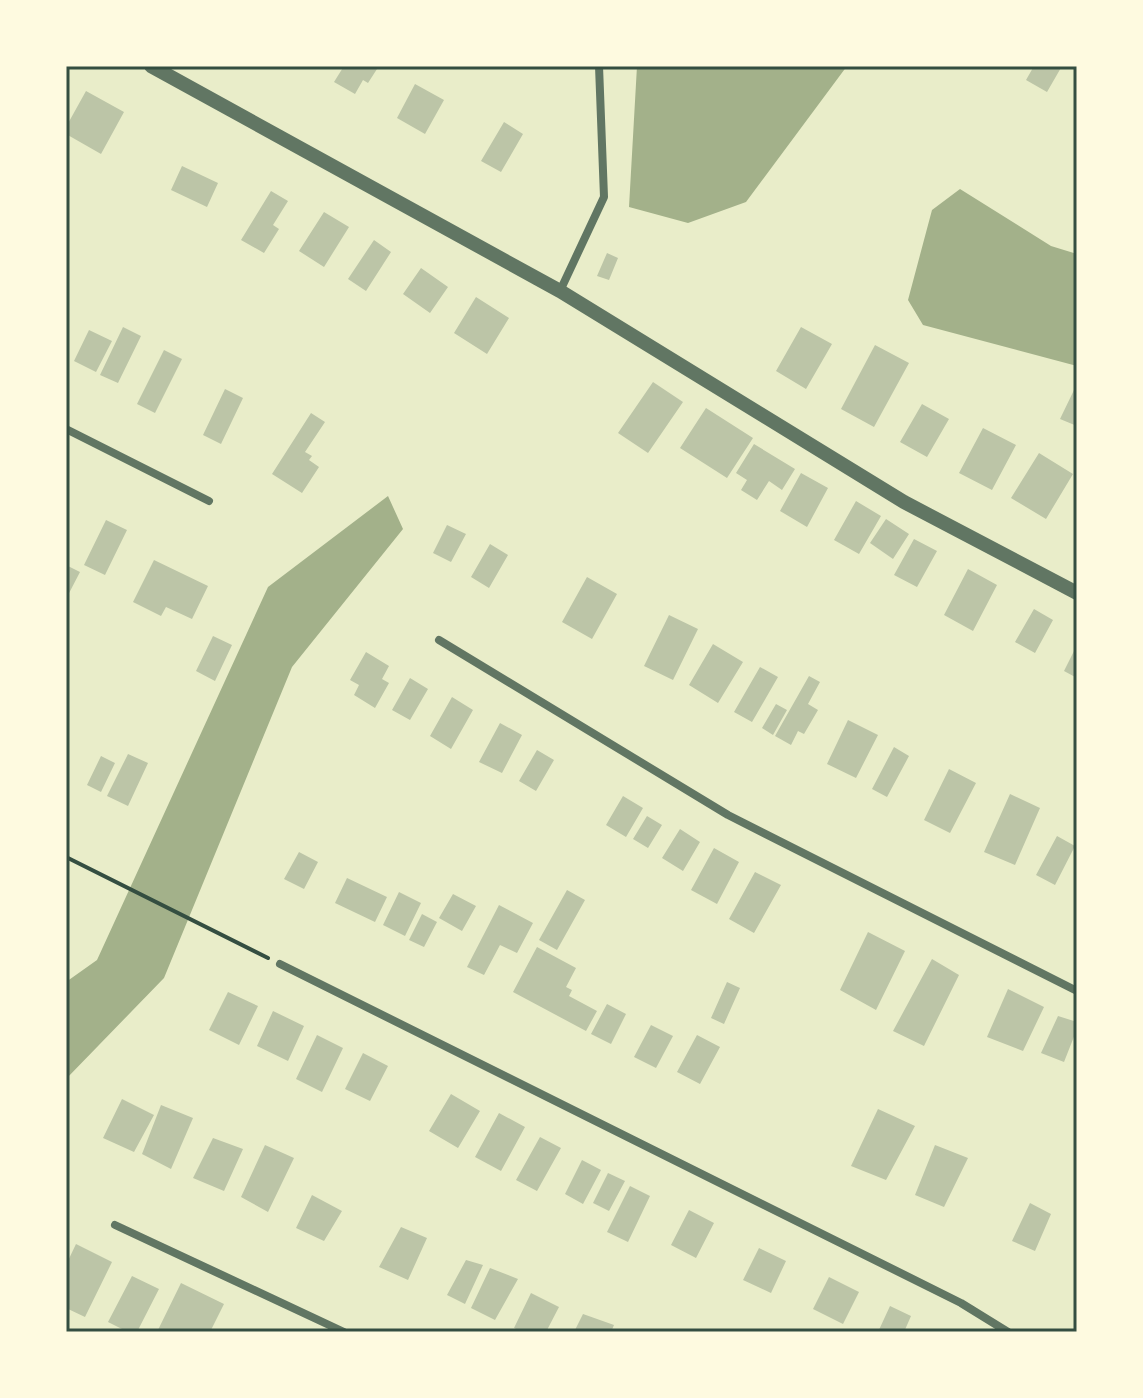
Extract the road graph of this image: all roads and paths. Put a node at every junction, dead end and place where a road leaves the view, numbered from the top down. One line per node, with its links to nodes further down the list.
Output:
1 (151, 66): 3 (street)
2 (599, 66): 3 (street)
3 (560, 291): 6 (street)
4 (66, 429): 5 (street)
5 (209, 501)
6 (1077, 593)
7 (439, 640): 10 (street)
8 (66, 857): 9 (path)
9 (280, 964): 13 (street)
10 (1077, 991)
11 (115, 1225): 12 (street)
12 (344, 1332)
13 (1008, 1332)

